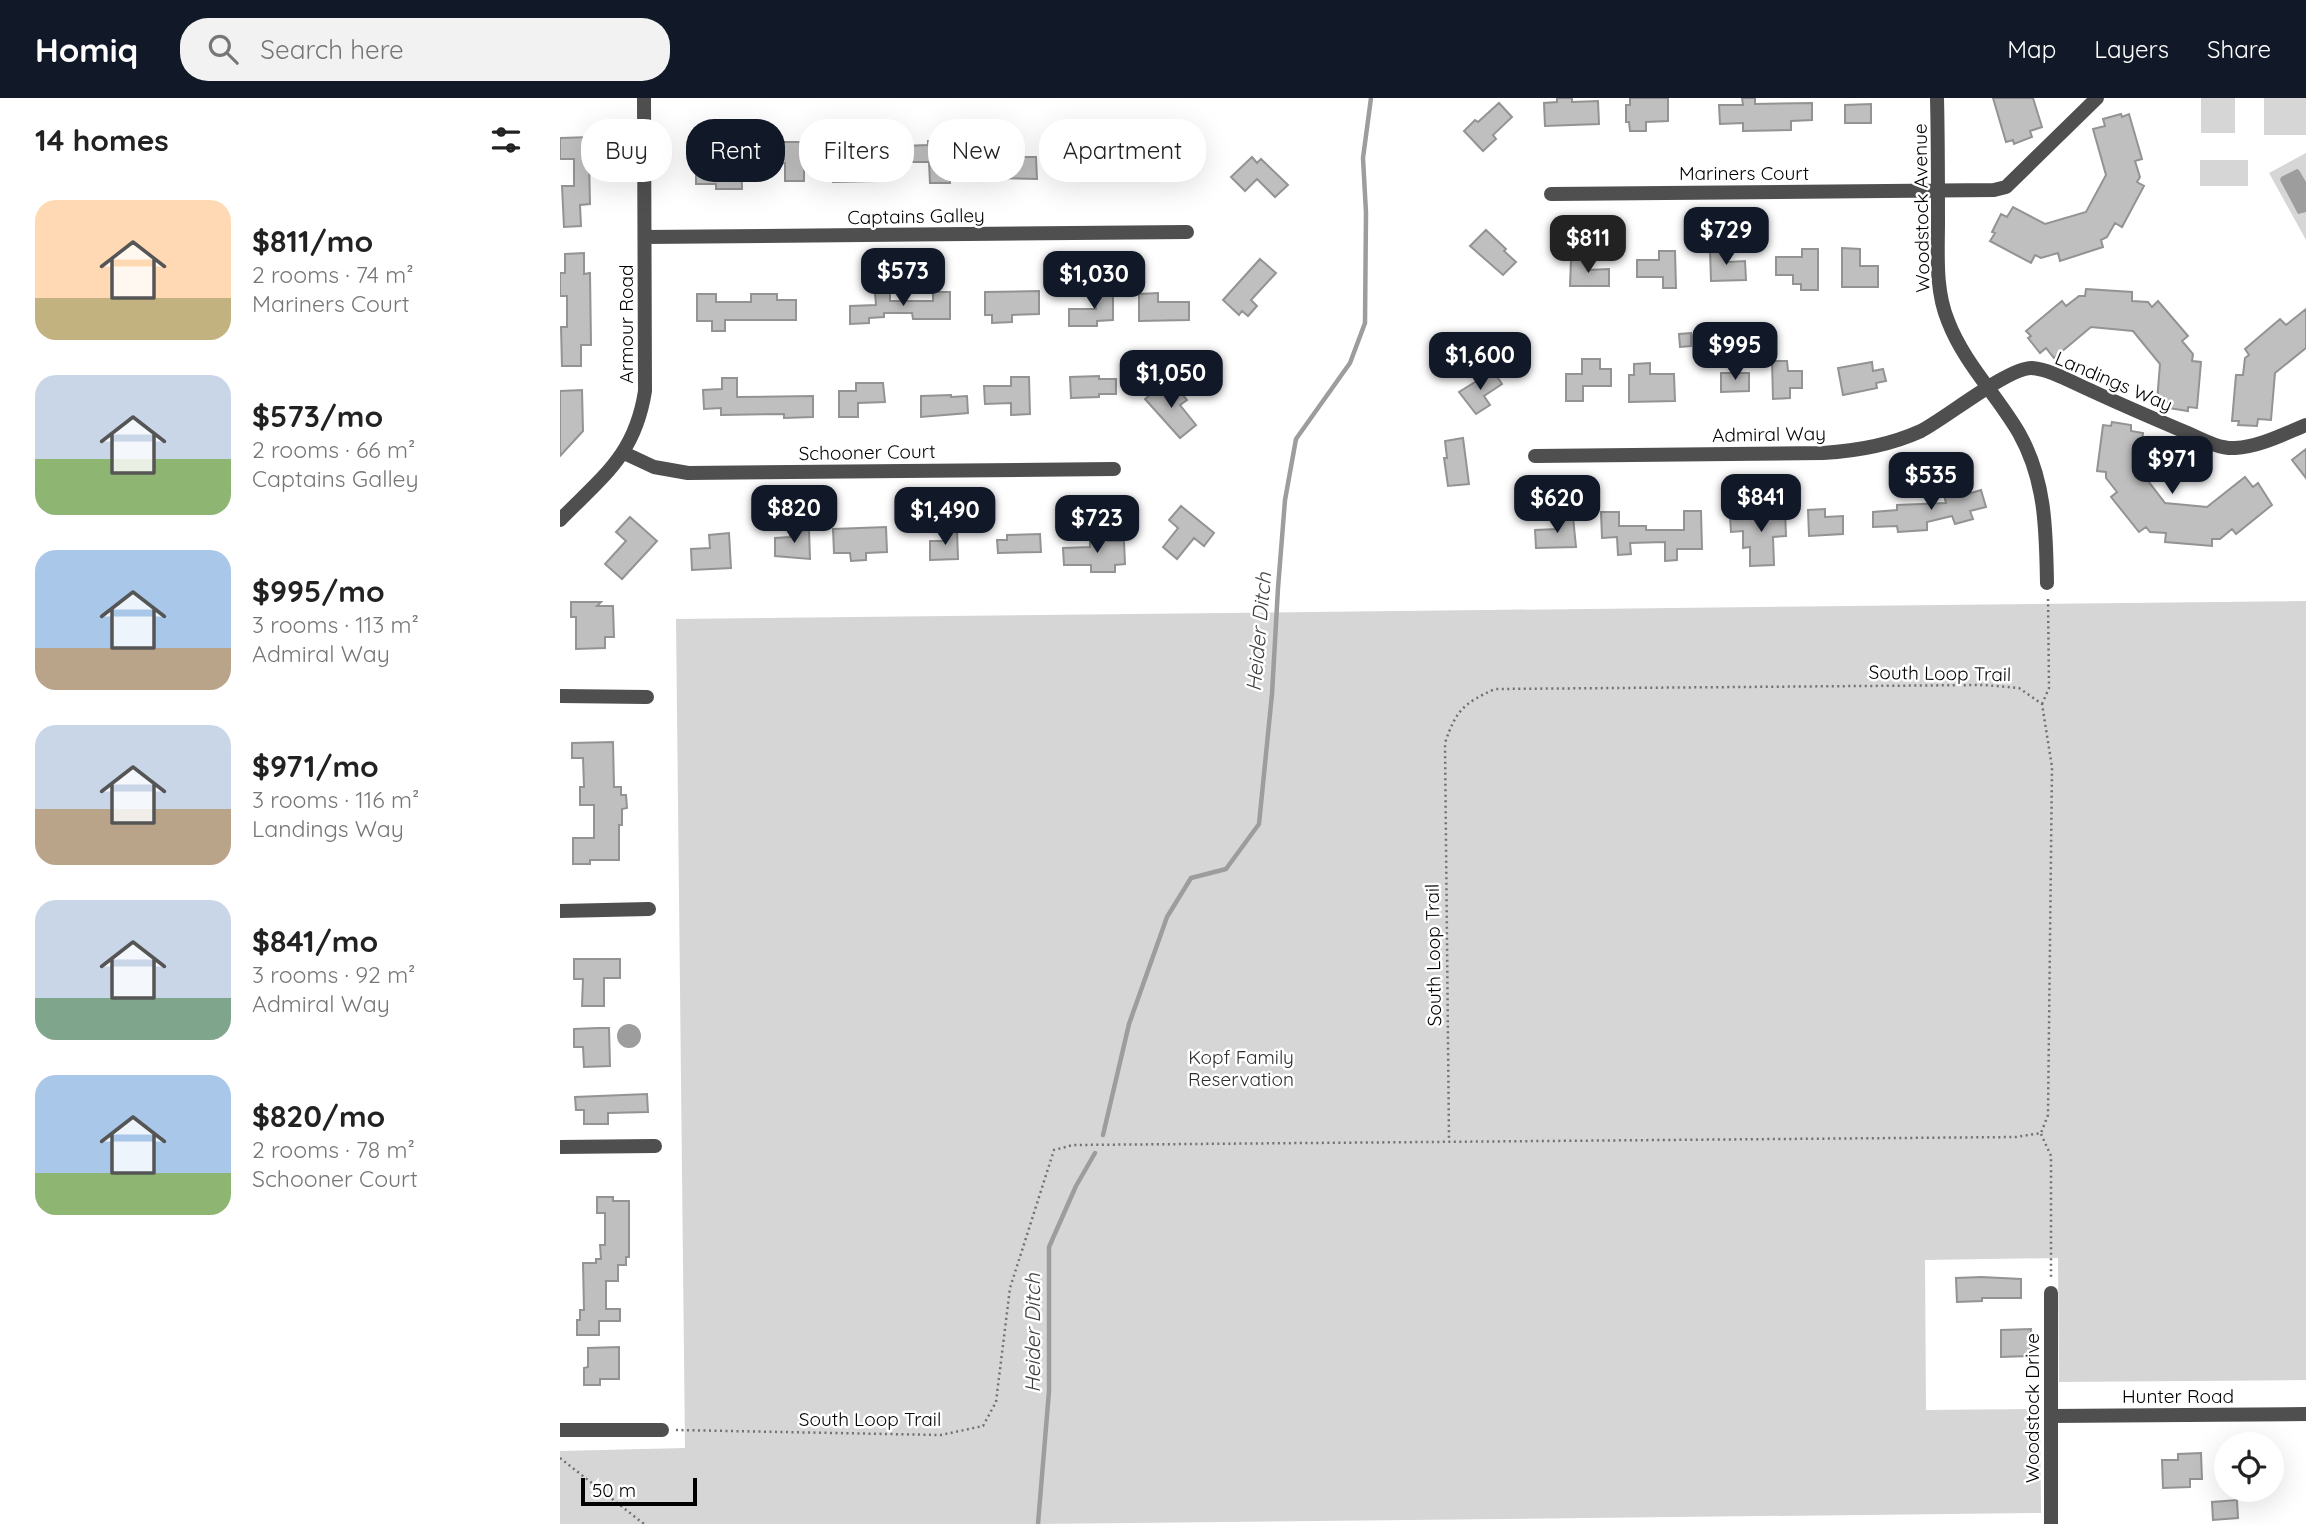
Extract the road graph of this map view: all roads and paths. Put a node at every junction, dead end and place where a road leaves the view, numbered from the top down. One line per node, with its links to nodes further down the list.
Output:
1 (644, 98): 7 (street, Armour Road)
2 (1937, 98): 4 (street, Woodstock Avenue)
3 (2097, 98): 4 (street)
4 (1938, 192): 5 (street, Mariners Court); 8 (street, Woodstock Avenue)
5 (1550, 194)
6 (1187, 232): 7 (street, Captains Galley)
7 (645, 237): 10 (street, Armour Road)
8 (1988, 388): 9 (street, Landings Way); 11 (street, Admiral Way); 14 (street, Woodstock Avenue)
9 (2306, 425)
10 (624, 453): 12 (street, Schooner Court); 13 (street, Armour Road)
11 (1535, 456)
12 (1114, 469)
13 (560, 520)
14 (2047, 583): 17 (path)
15 (560, 696): 16 (street)
16 (647, 697)
17 (2042, 704): 20 (path); 21 (path, South Loop Trail)
18 (649, 909): 19 (street)
19 (560, 911)
20 (2041, 1133): 21 (path, South Loop Trail); 24 (path)
21 (1449, 1141): 28 (path, South Loop Trail)
22 (655, 1146): 23 (street)
23 (560, 1147)
24 (2051, 1293): 26 (street, Woodstock Drive)
25 (2306, 1414): 26 (street, Hunter Road)
26 (2051, 1416): 31 (street, Woodstock Drive)
27 (560, 1430): 28 (street)
28 (662, 1430)
29 (560, 1458): 30 (path)
30 (645, 1524)
31 (2052, 1524)

